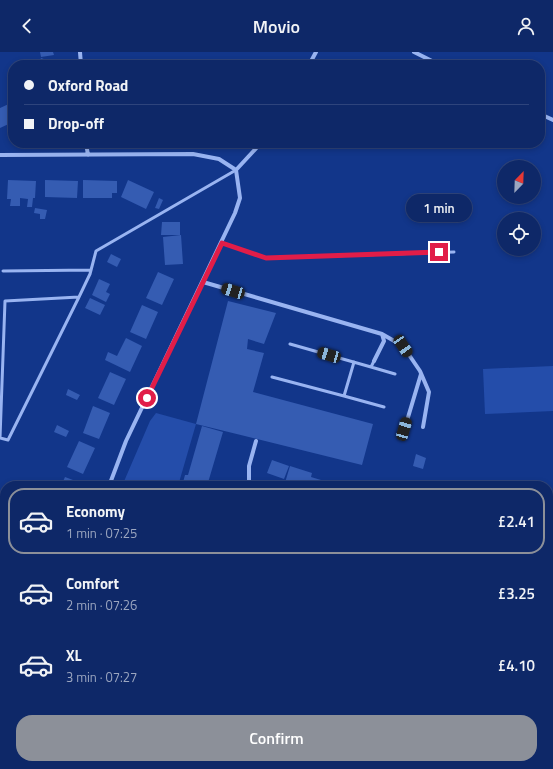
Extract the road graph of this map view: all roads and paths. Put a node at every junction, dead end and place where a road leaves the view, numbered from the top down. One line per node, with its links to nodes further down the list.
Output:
1 (414, 52): 2 (street)
2 (430, 60)
3 (87, 148): 6 (street)
4 (256, 148): 7 (street)
5 (0, 155): 6 (street)
6 (88, 155): 7 (street)
7 (236, 170): 8 (street); 10 (lane)
8 (222, 243): 9 (lane); 12 (street)
9 (454, 252)
10 (91, 270): 11 (lane); 13 (lane)
11 (3, 271)
12 (204, 282): 14 (street); 27 (street)
13 (79, 297): 13 (lane)
14 (382, 334): 16 (street); 19 (street)
15 (290, 344): 17 (lane)
16 (374, 361): 18 (lane)
17 (354, 362): 18 (lane); 22 (lane)
18 (371, 367): 20 (lane)
19 (421, 373): 24 (street); 25 (street)
20 (395, 374)
21 (272, 377): 22 (lane)
22 (344, 396): 23 (lane)
23 (384, 407)
24 (423, 427)
25 (403, 434)
26 (256, 441): 28 (street)
27 (111, 481)
28 (249, 481)

